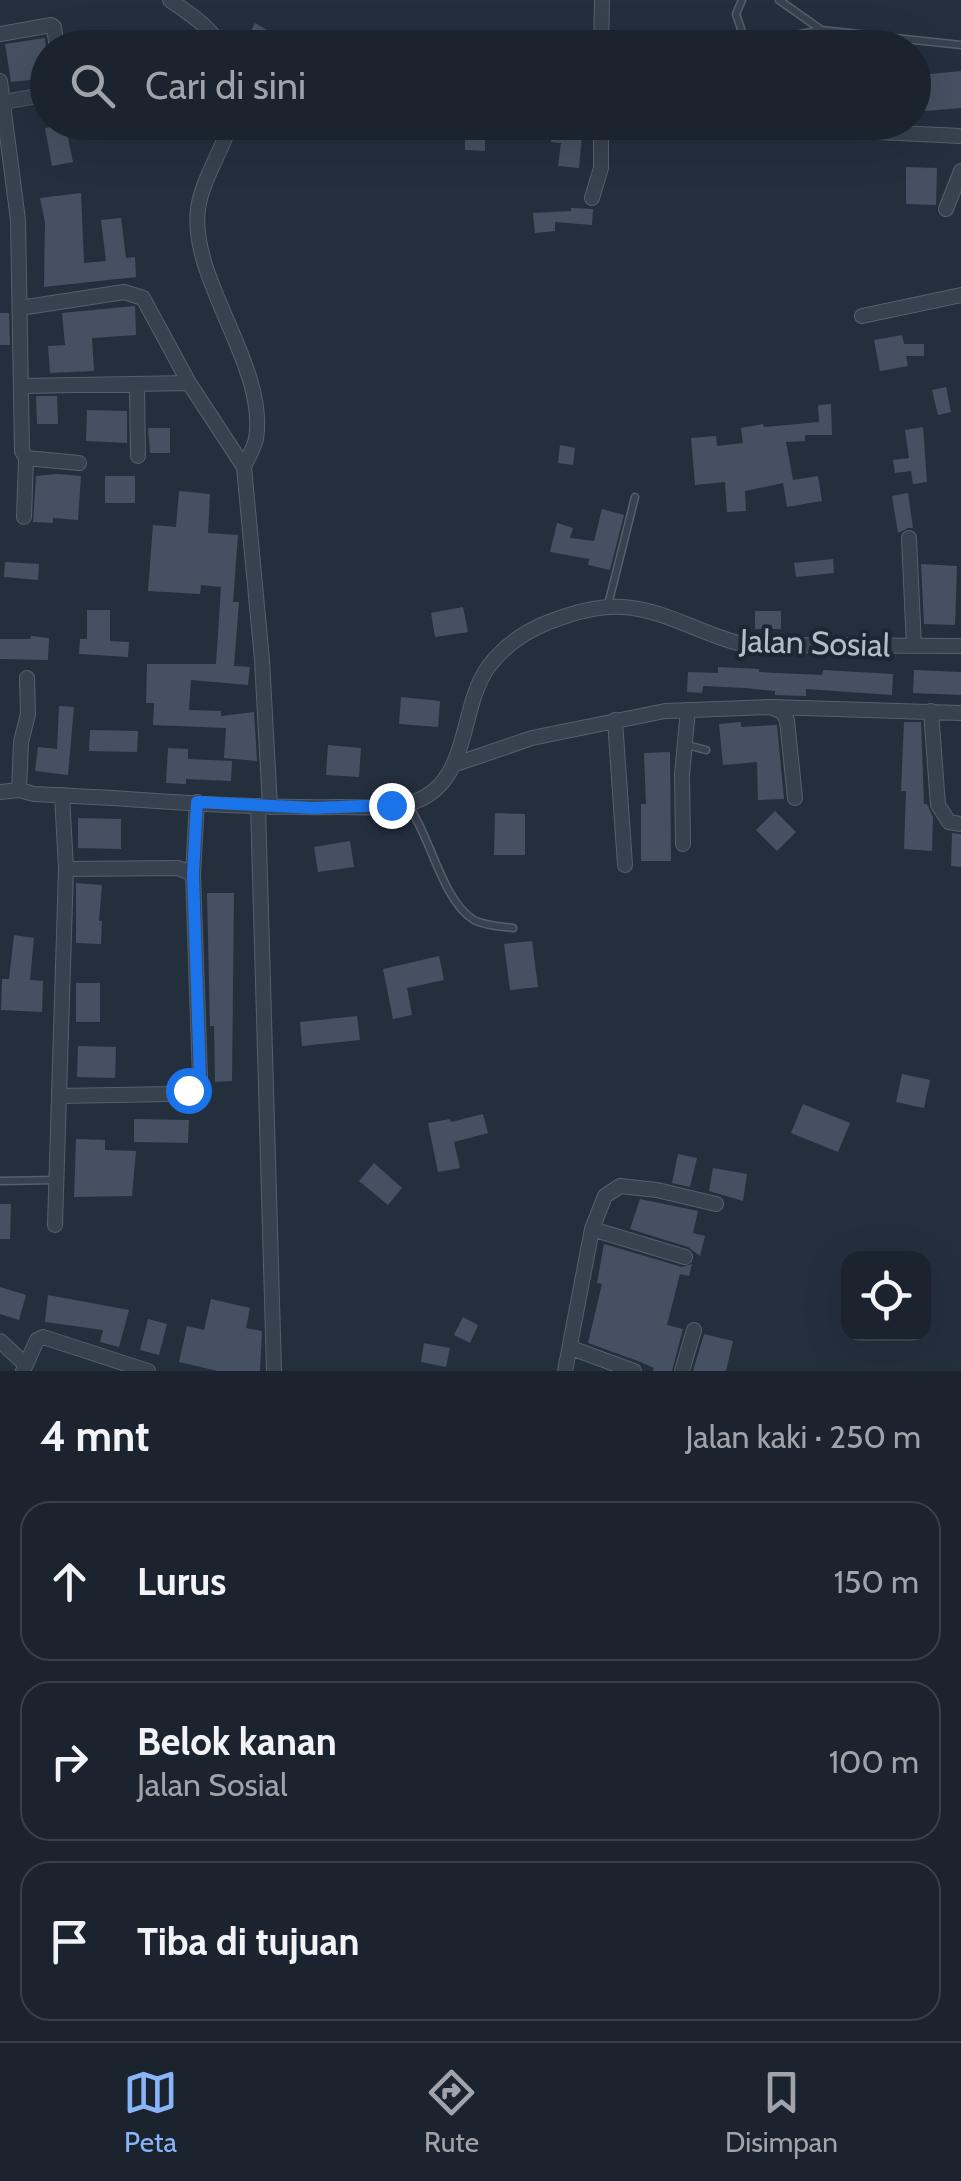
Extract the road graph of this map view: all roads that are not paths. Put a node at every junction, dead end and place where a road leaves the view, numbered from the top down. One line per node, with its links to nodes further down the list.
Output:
1 (170, 0): 6 (street)
2 (602, 0): 7 (street)
3 (742, 0): 8 (lane)
4 (779, 0): 9 (lane)
5 (54, 30): 10 (street)
6 (208, 30)
7 (601, 30)
8 (741, 30)
9 (821, 30)
10 (0, 34)
11 (931, 42): 12 (lane)
12 (961, 45)
13 (0, 82): 15 (street)
14 (30, 97): 15 (street)
15 (4, 102): 16 (street)
16 (2, 121): 25 (street)
17 (931, 135): 18 (street)
18 (961, 136)
19 (224, 140): 33 (street)
20 (601, 140): 22 (street)
21 (961, 171): 23 (street)
22 (592, 198)
23 (946, 208)
24 (961, 296): 26 (street)
25 (20, 308): 27 (street); 29 (street)
26 (862, 316)
27 (189, 384): 28 (street); 33 (street)
28 (138, 385): 29 (street); 30 (street)
29 (21, 386): 31 (street)
30 (138, 456)
31 (26, 458): 32 (street); 35 (street)
32 (79, 464)
33 (244, 468): 55 (street)
34 (635, 497): 37 (lane)
35 (24, 517)
36 (909, 538): 38 (street)
37 (608, 606): 38 (street, Jalan Sosial); 48 (street, Jalan Sosial)
38 (914, 646): 39 (street, Jalan Sosial)
39 (961, 646)
40 (26, 678): 49 (street)
41 (770, 707): 42 (street); 43 (street); 52 (street)
42 (688, 710): 45 (street); 46 (street)
43 (931, 711): 44 (street); 56 (street)
44 (961, 713)
45 (615, 720): 48 (street); 58 (street)
46 (687, 745): 47 (lane); 57 (street)
47 (706, 750)
48 (453, 765): 54 (street, Jalan Sosial)
49 (19, 790): 50 (street); 51 (street)
50 (0, 792)
51 (62, 795): 53 (street); 59 (street)
52 (795, 798)
53 (197, 802): 55 (street); 60 (street)
54 (406, 803): 55 (street); 61 (lane)
55 (264, 806): 74 (street)
56 (961, 824)
57 (683, 844)
58 (625, 866)
59 (66, 869): 60 (street); 62 (street)
60 (193, 874): 62 (street)
61 (513, 928)
62 (60, 1096): 63 (street)
63 (57, 1180): 64 (lane); 66 (street)
64 (0, 1181)
65 (716, 1204): 67 (street)
66 (55, 1224)
67 (592, 1230): 68 (street); 71 (street)
68 (685, 1256)
69 (694, 1330): 77 (street)
70 (0, 1342): 72 (street)
71 (571, 1348): 75 (street); 76 (street)
72 (24, 1368): 73 (street)
73 (148, 1371)
74 (274, 1371)
75 (565, 1371)
76 (634, 1371)
77 (682, 1371)

